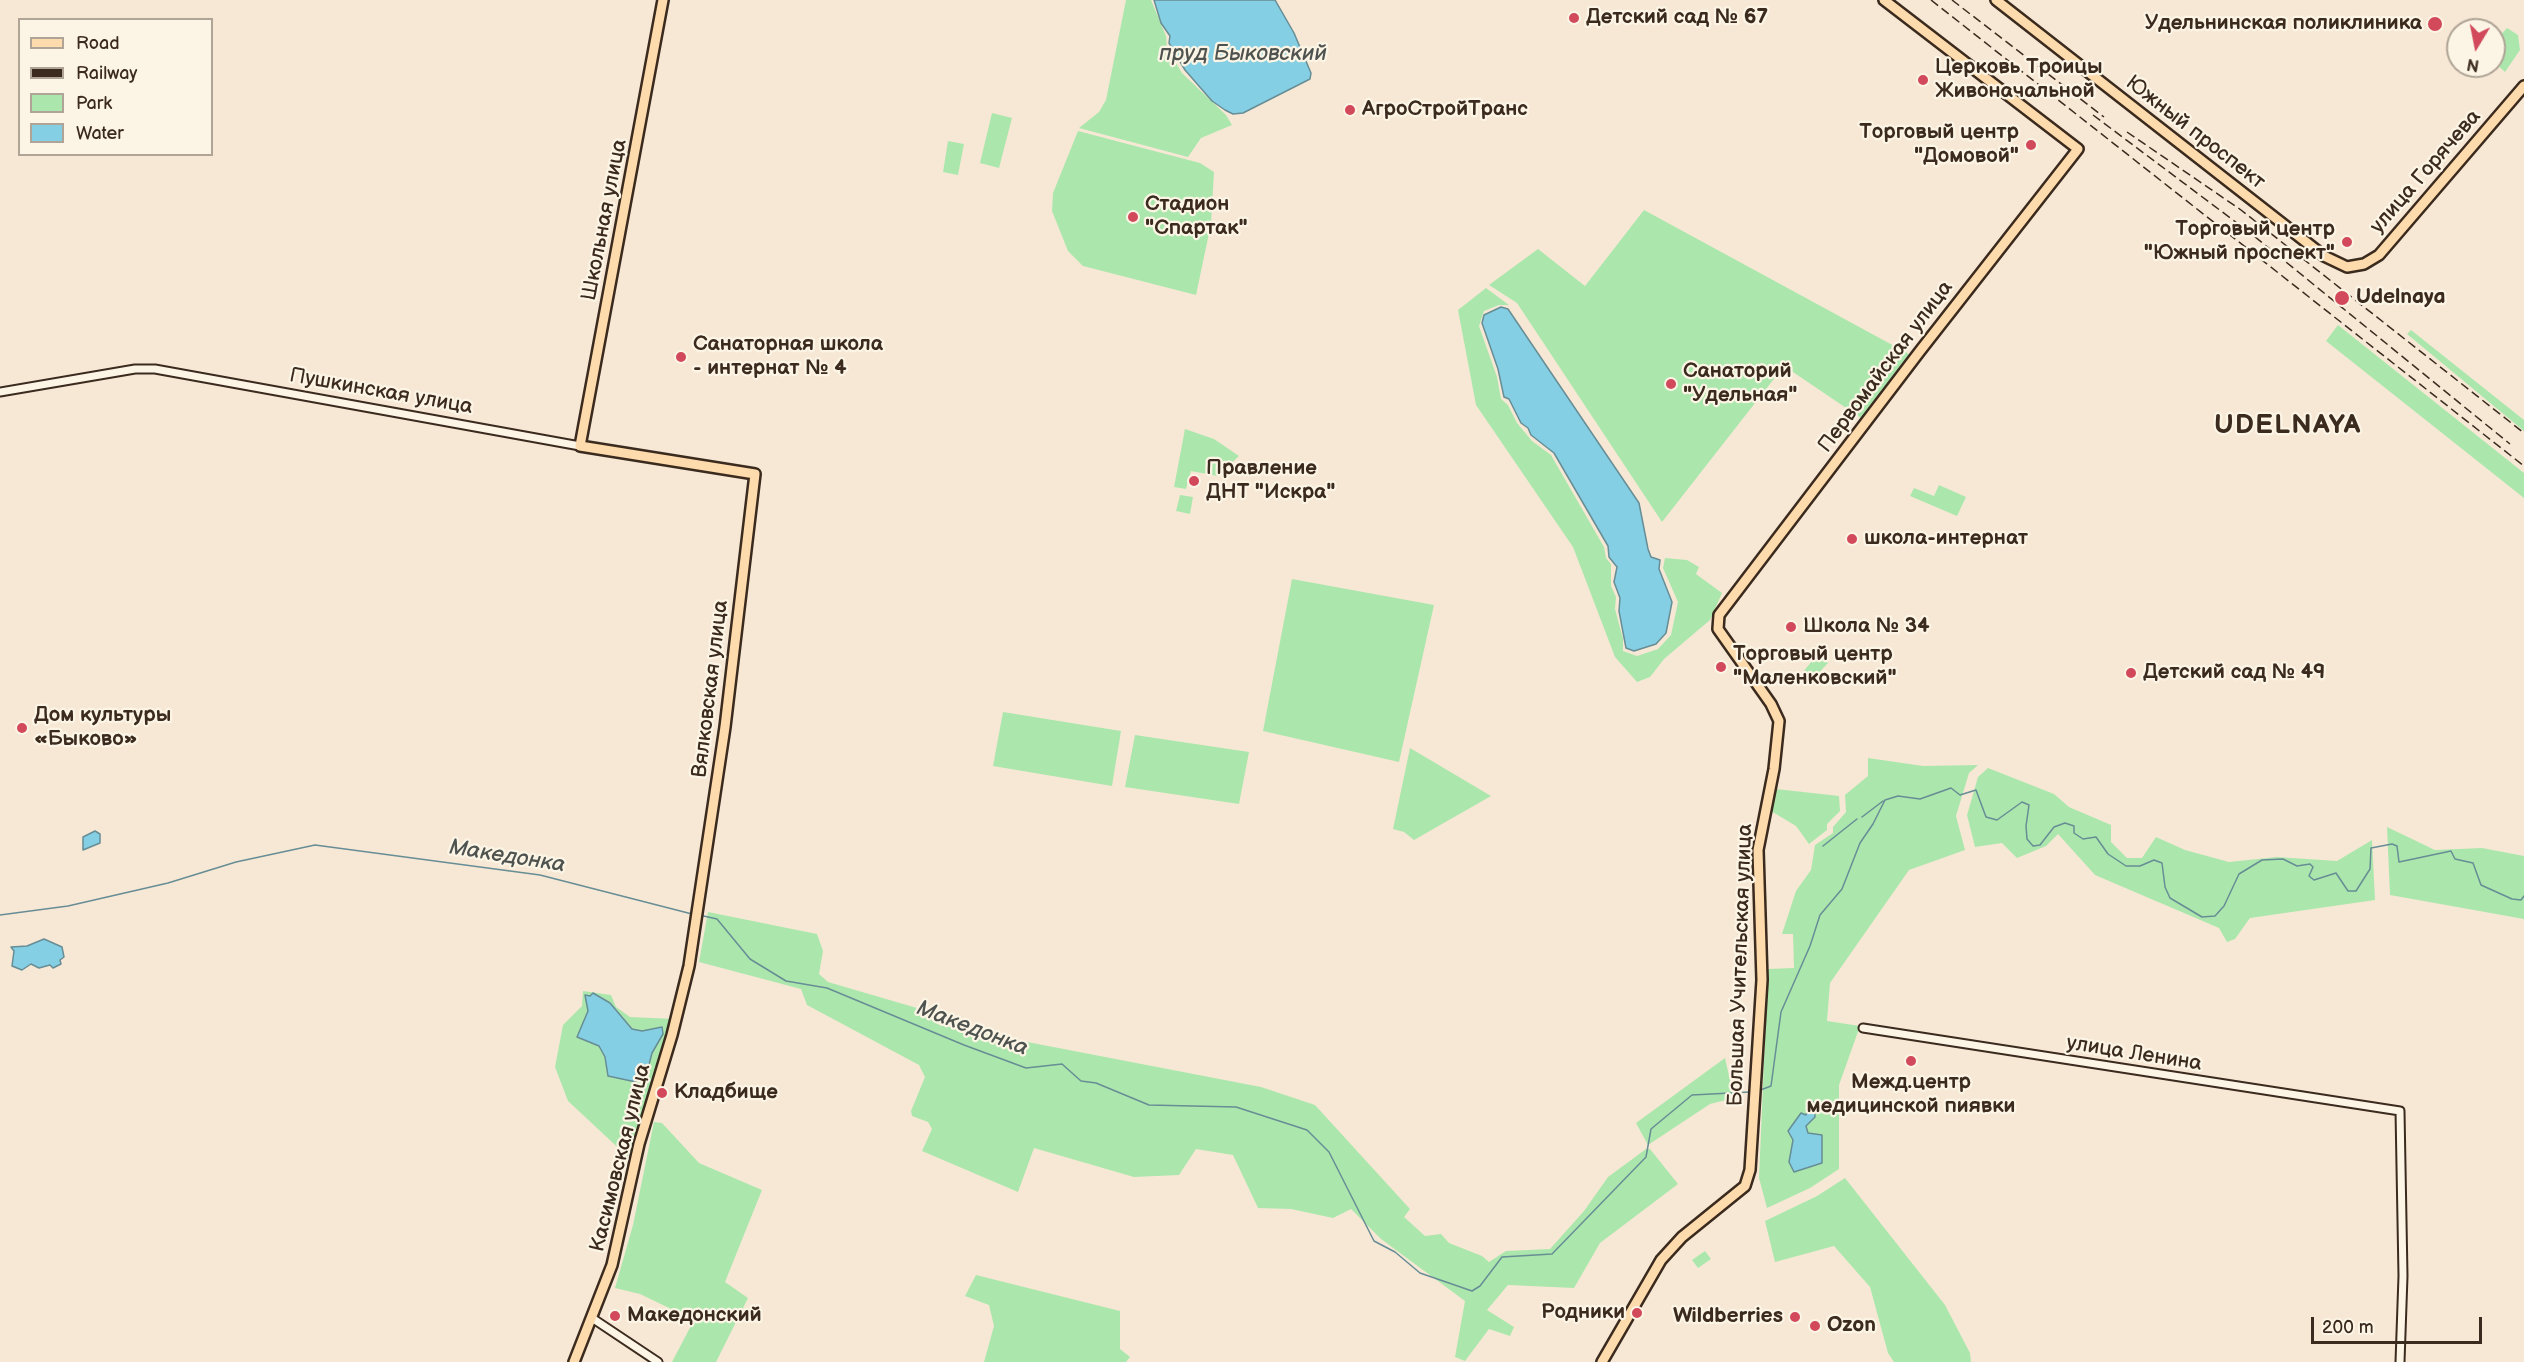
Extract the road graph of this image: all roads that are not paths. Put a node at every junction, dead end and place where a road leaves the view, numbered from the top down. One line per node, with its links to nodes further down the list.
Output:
1 (663, 0): 7 (main road, Школьная улица)
2 (1884, 0): 9 (main road, Первомайская улица)
3 (1995, 0): 5 (main road, Южный проспект)
4 (2524, 86): 5 (main road, улица Горячева)
5 (2347, 267)
6 (0, 392): 7 (street, Пушкинская улица)
7 (580, 446): 8 (main road, Пушкинская улица)
8 (755, 474): 10 (main road, Вялковская улица)
9 (1724, 608): 15 (main road, Большая Учительская улица)
10 (697, 924): 12 (main road, Касимовская улица)
11 (1863, 1028): 16 (street, улица Ленина)
12 (592, 1318): 13 (main road, Касимовская улица); 14 (street)
13 (574, 1362)
14 (658, 1362)
15 (1602, 1362)
16 (2400, 1362)

